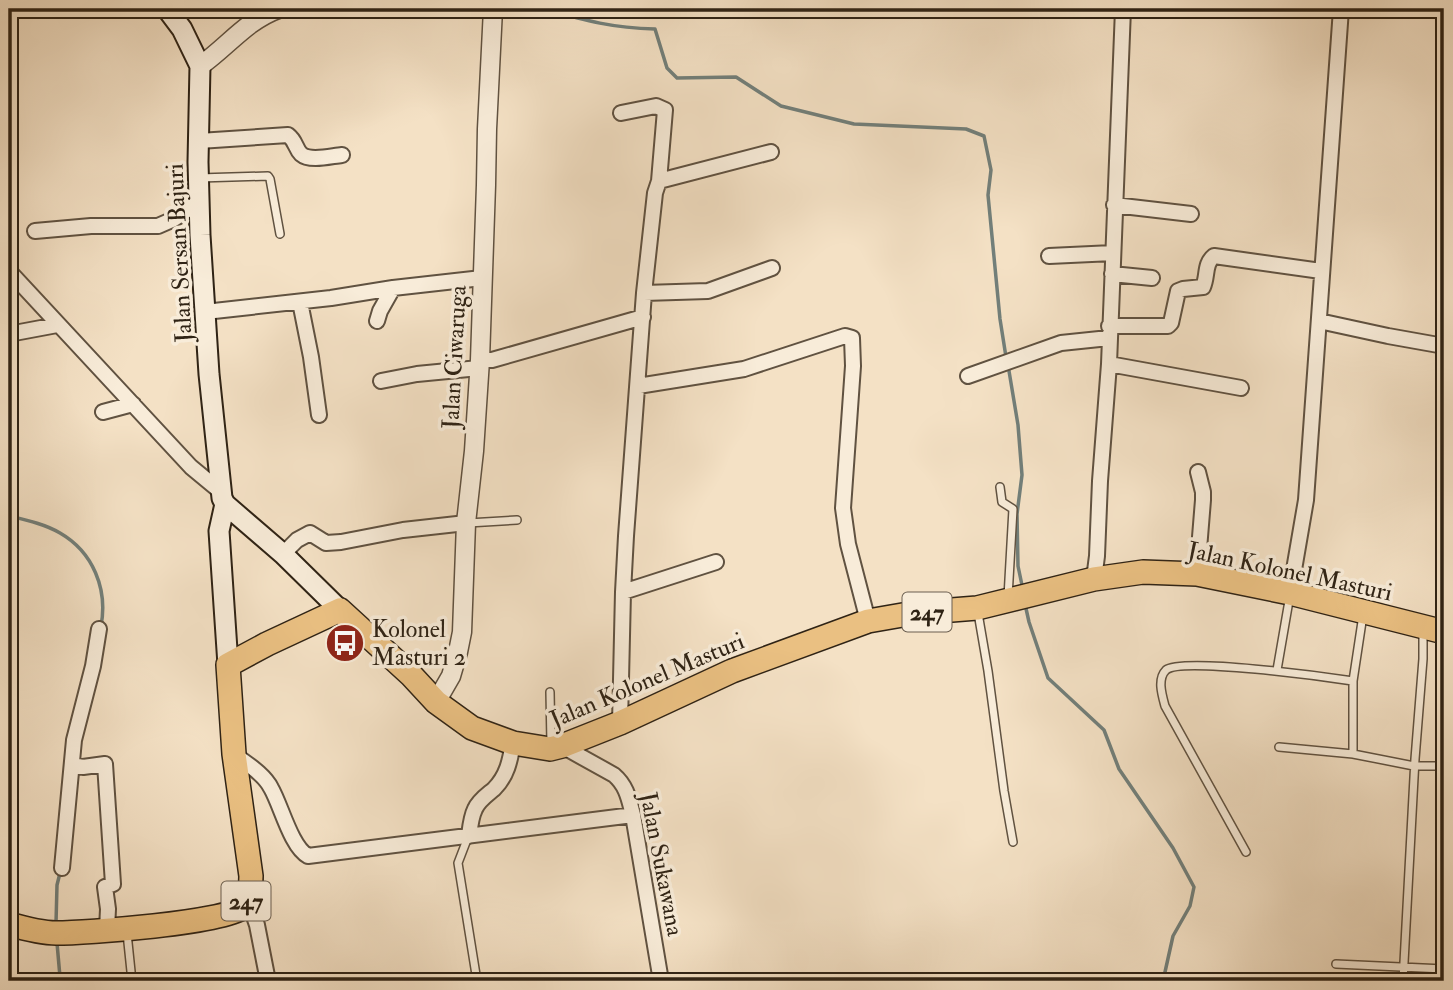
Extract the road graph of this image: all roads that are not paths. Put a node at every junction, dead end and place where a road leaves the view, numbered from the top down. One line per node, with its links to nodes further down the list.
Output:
1 (167, 9): 6 (main road, Jalan Sersan Bajuri)
2 (278, 9): 6 (street)
3 (493, 9): 24 (street, Jalan Ciwaruga)
4 (1123, 9): 14 (street)
5 (1341, 9): 22 (street)
6 (201, 66): 8 (main road, Jalan Sersan Bajuri)
7 (621, 113): 12 (street)
8 (199, 141): 10 (street); 11 (main road, Jalan Sersan Bajuri)
9 (771, 152): 12 (street)
10 (342, 155)
11 (198, 178): 13 (main road, Jalan Sersan Bajuri); 17 (lane)
12 (659, 181): 27 (street)
13 (199, 202): 16 (street); 29 (main road, Jalan Sersan Bajuri)
14 (1114, 205): 15 (street); 18 (street)
15 (1191, 214)
16 (35, 231)
17 (280, 234)
18 (1113, 254): 19 (street); 23 (street)
19 (1049, 256)
20 (772, 268): 27 (street)
21 (9, 271): 33 (street)
22 (1321, 271): 32 (street); 34 (street)
23 (1112, 274): 25 (street); 34 (street)
24 (482, 278): 26 (street); 37 (street, Jalan Ciwaruga)
25 (1152, 278)
26 (393, 288): 28 (street); 31 (street)
27 (644, 293): 30 (street)
28 (300, 302): 29 (street); 45 (street)
29 (205, 312): 48 (main road, Jalan Sersan Bajuri)
30 (643, 317): 37 (street); 41 (street)
31 (377, 321)
32 (1319, 321): 36 (street); 56 (street)
33 (57, 325): 35 (street); 43 (street)
34 (1109, 332): 38 (street); 39 (street)
35 (9, 334)
36 (1444, 345)
37 (479, 364): 40 (street); 50 (street, Jalan Ciwaruga)
38 (1109, 364): 42 (street); 54 (street)
39 (968, 376)
40 (380, 381)
41 (638, 386): 55 (street); 61 (street)
42 (1241, 388)
43 (133, 404): 44 (street); 48 (street)
44 (103, 412)
45 (319, 415)
46 (1198, 472): 53 (street)
47 (1000, 486): 57 (lane)
48 (223, 497): 51 (main road); 64 (main road, Jalan Sersan Bajuri)
49 (517, 520): 50 (lane)
50 (467, 523): 51 (street); 68 (street, Jalan Ciwaruga)
51 (283, 554): 59 (main road)
52 (716, 562): 55 (street)
53 (1197, 574): 54 (main road, Jalan Kolonel Masturi / 247); 56 (main road, Jalan Kolonel Masturi / 247)
54 (1094, 579): 57 (main road, Jalan Kolonel Masturi / 247)
55 (623, 592): 69 (street)
56 (1290, 593): 60 (main road, Jalan Kolonel Masturi / 247); 65 (lane)
57 (1008, 601): 58 (main road, Jalan Kolonel Masturi / 247)
58 (977, 608): 61 (main road, Jalan Kolonel Masturi / 247); 80 (lane)
59 (340, 610): 64 (main road); 68 (main road, Jalan Kolonel Masturi)
60 (1363, 611): 63 (main road, Jalan Kolonel Masturi / 247); 66 (lane)
61 (868, 621): 69 (main road, Jalan Kolonel Masturi / 247)
62 (99, 629): 75 (street)
63 (1433, 629): 76 (lane)
64 (228, 665): 73 (main road, 247)
65 (1276, 670): 66 (lane); 81 (lane)
66 (1353, 681): 74 (lane)
67 (550, 692): 72 (lane)
68 (436, 702): 70 (main road, Jalan Kolonel Masturi)
69 (620, 723): 72 (main road, Jalan Kolonel Masturi / 247)
70 (513, 743): 72 (main road, Jalan Kolonel Masturi); 79 (street)
71 (1279, 747): 74 (lane)
72 (556, 748): 78 (street, Jalan Sukawana)
73 (234, 754): 79 (street); 83 (main road, 247)
74 (1353, 754): 76 (lane)
75 (73, 765): 82 (street); 84 (street)
76 (1414, 766): 77 (lane); 87 (lane)
77 (1444, 766)
78 (633, 815): 79 (street); 92 (street, Jalan Sukawana)
79 (469, 836): 91 (lane)
80 (1013, 842)
81 (1246, 852)
82 (62, 868)
83 (248, 899): 84 (main road, 247); 90 (street)
84 (117, 929): 85 (main road, 247); 89 (lane)
85 (11, 931)
86 (1336, 964): 87 (lane)
87 (1404, 966): 88 (lane); 93 (lane)
88 (1444, 969)
89 (132, 981)
90 (268, 981)
91 (477, 981)
92 (661, 981)
93 (1403, 981)

